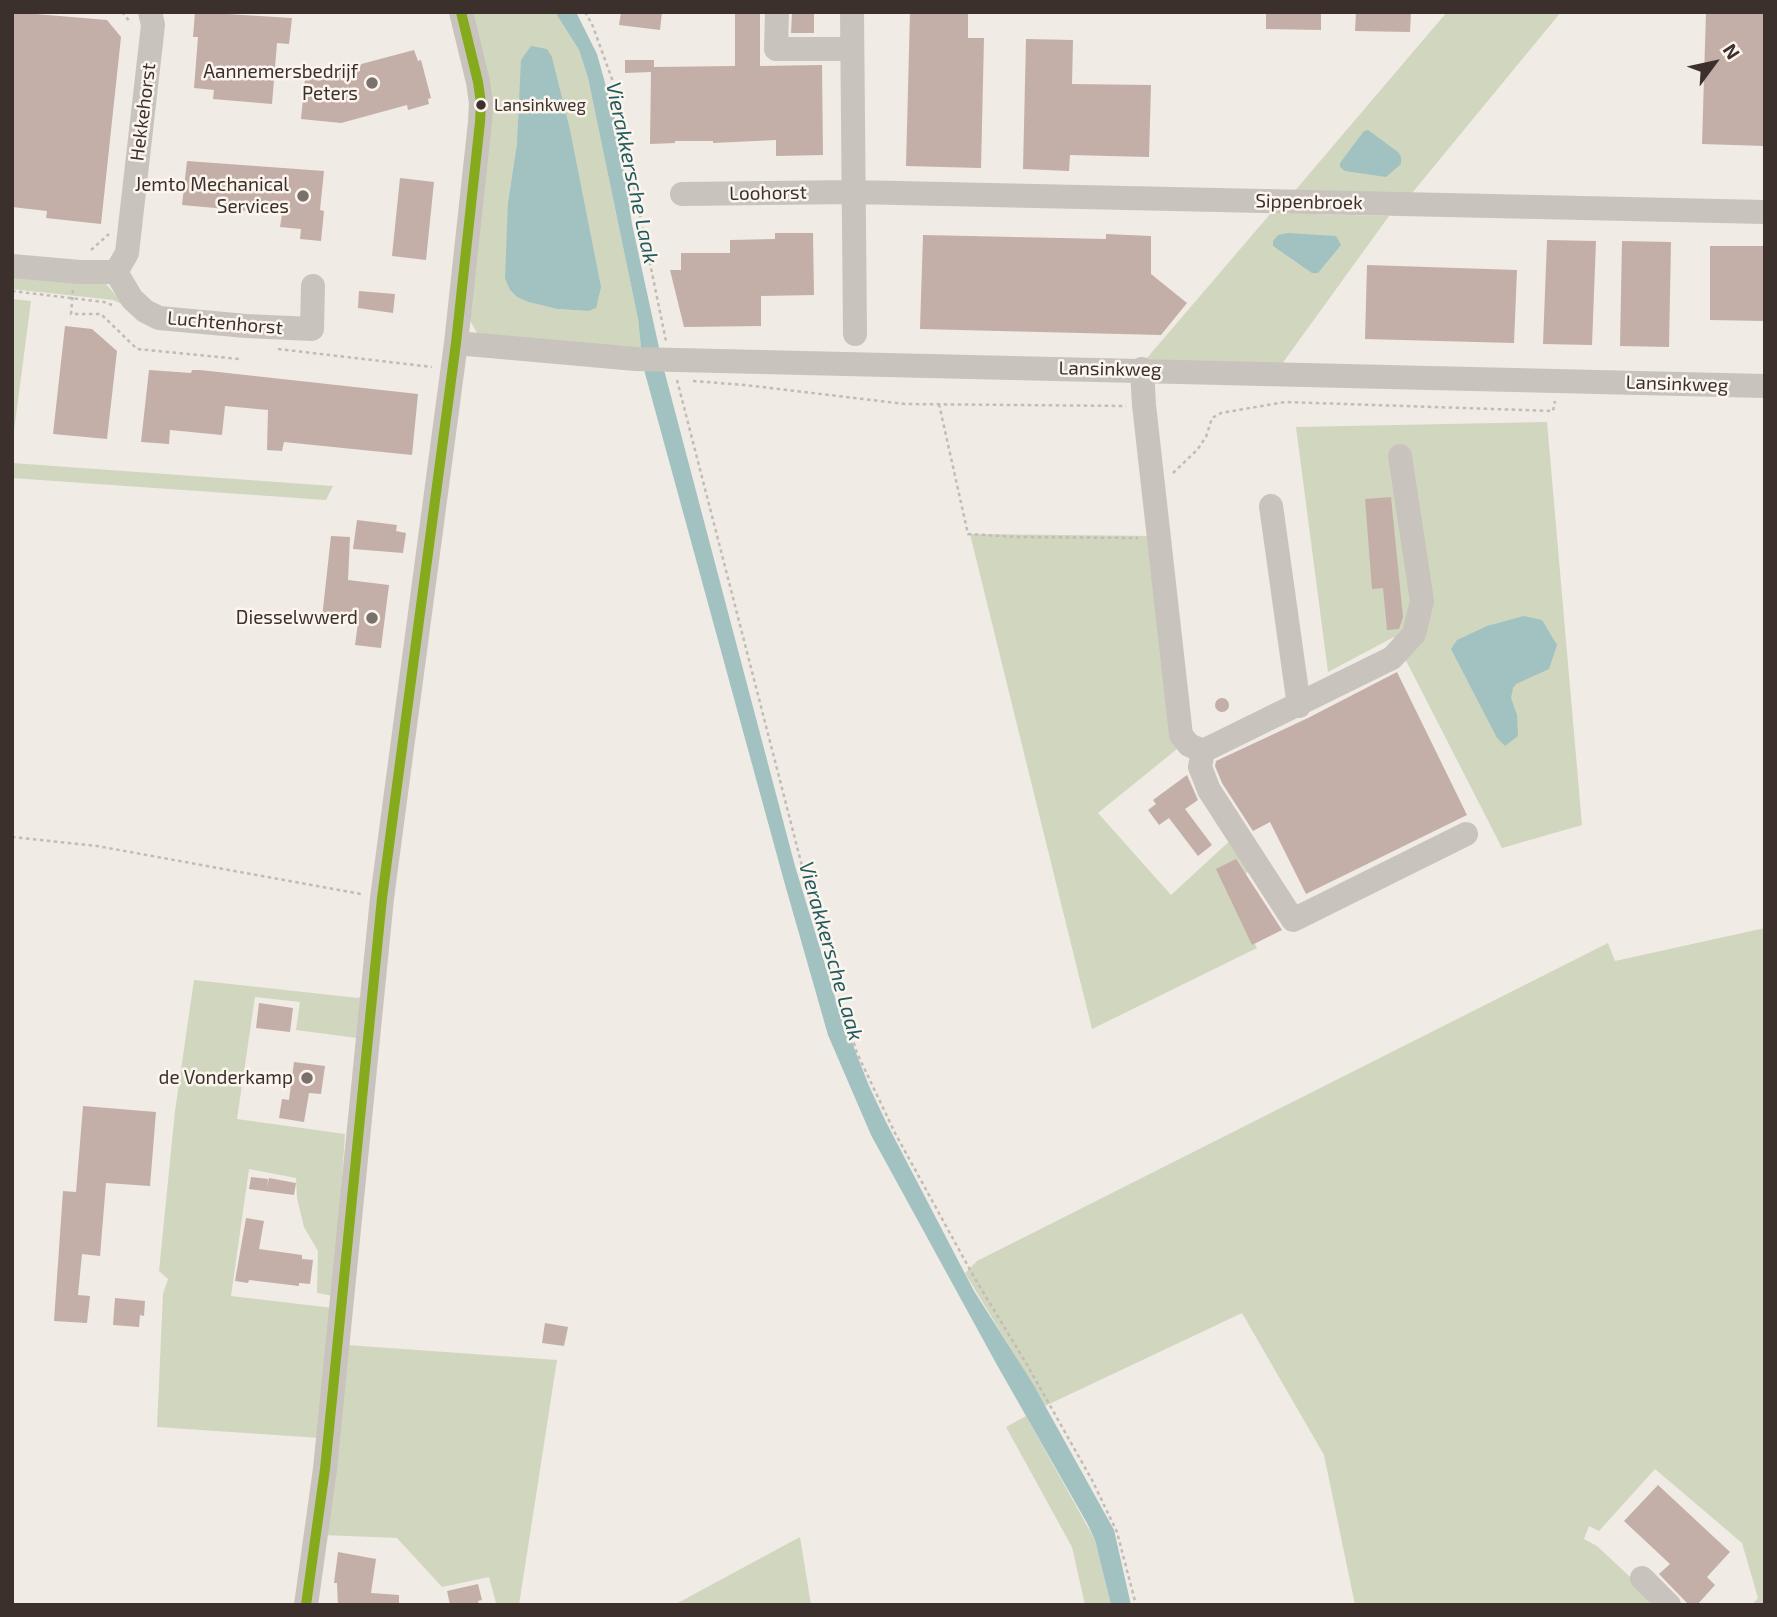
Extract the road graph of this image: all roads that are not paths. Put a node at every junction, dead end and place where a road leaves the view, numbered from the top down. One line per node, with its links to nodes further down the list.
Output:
1 (461, 12): 13 (street)
2 (777, 12): 5 (street)
3 (852, 12): 5 (street)
4 (144, 22): 10 (street, Hekkehorst)
5 (852, 49): 6 (street)
6 (853, 192): 7 (street, Loohorst); 8 (street, Sippenbroek); 12 (street)
7 (682, 194)
8 (1765, 212)
9 (12, 266): 10 (street)
10 (116, 272): 11 (street, Luchtenhorst)
11 (313, 286)
12 (855, 334)
13 (456, 343): 14 (street, Lansinkweg); 22 (street)
14 (1142, 369): 15 (street, Lansinkweg); 19 (street)
15 (1765, 386)
16 (1400, 456): 18 (street)
17 (1271, 506): 18 (street)
18 (1299, 706): 19 (street)
19 (1203, 751): 20 (street)
20 (1466, 834)
21 (1642, 1578): 23 (street)
22 (306, 1605)
23 (1669, 1605)

